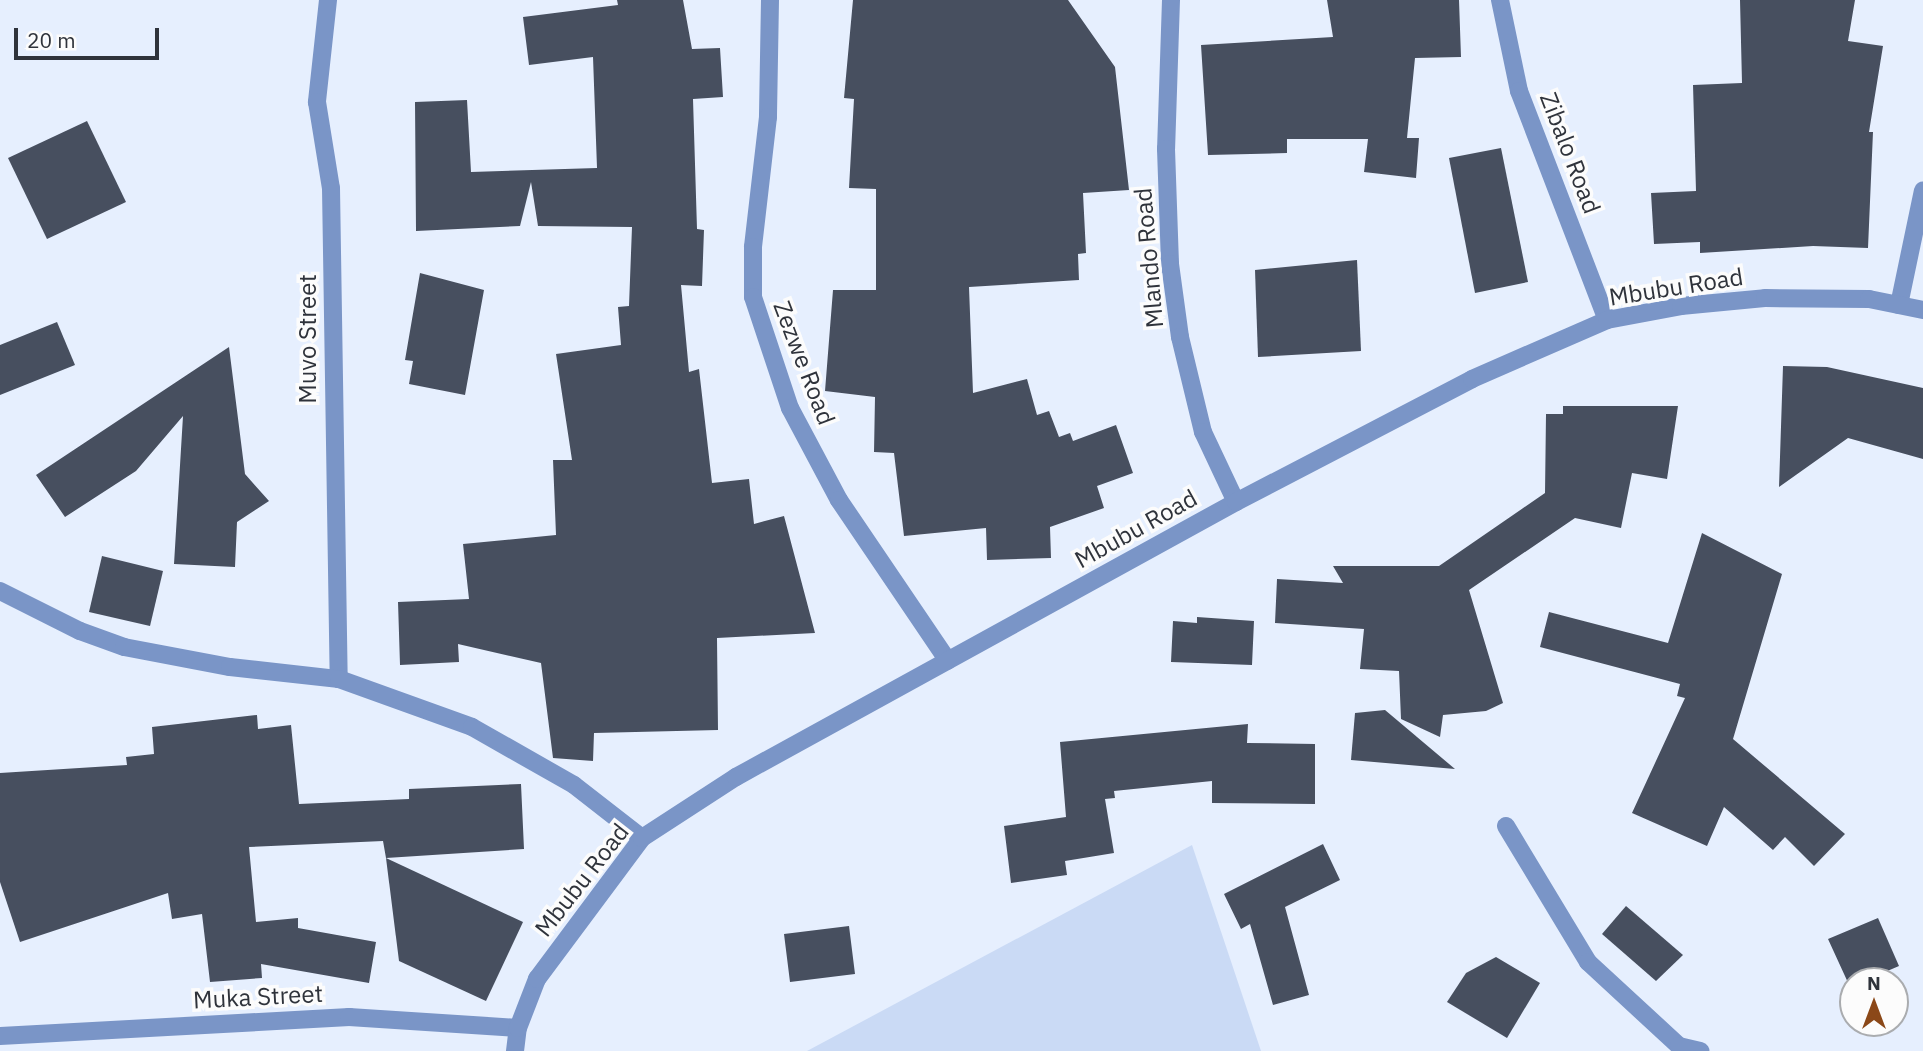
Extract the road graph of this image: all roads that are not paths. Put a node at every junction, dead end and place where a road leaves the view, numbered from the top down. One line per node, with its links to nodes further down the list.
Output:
1 (328, 0): 12 (street, Muvo Street)
2 (770, 0): 11 (street, Zezwe Road)
3 (1171, 0): 9 (street, Mlando Road)
4 (1500, 0): 8 (street, Zibalo Road)
5 (1923, 190): 6 (street)
6 (1899, 305): 7 (street, Mbubu Road); 8 (street, Mbubu Road)
7 (1923, 310)
8 (1607, 320): 9 (street, Mbubu Road)
9 (1236, 502): 11 (street, Mbubu Road)
10 (0, 591): 12 (street)
11 (948, 660): 14 (street, Mbubu Road)
12 (339, 679): 14 (street)
13 (1506, 826): 18 (street)
14 (642, 838): 15 (street, Mbubu Road)
15 (518, 1028): 16 (street, Muka Street); 17 (street, Mbubu Road)
16 (0, 1036)
17 (515, 1051)
18 (1700, 1051)

